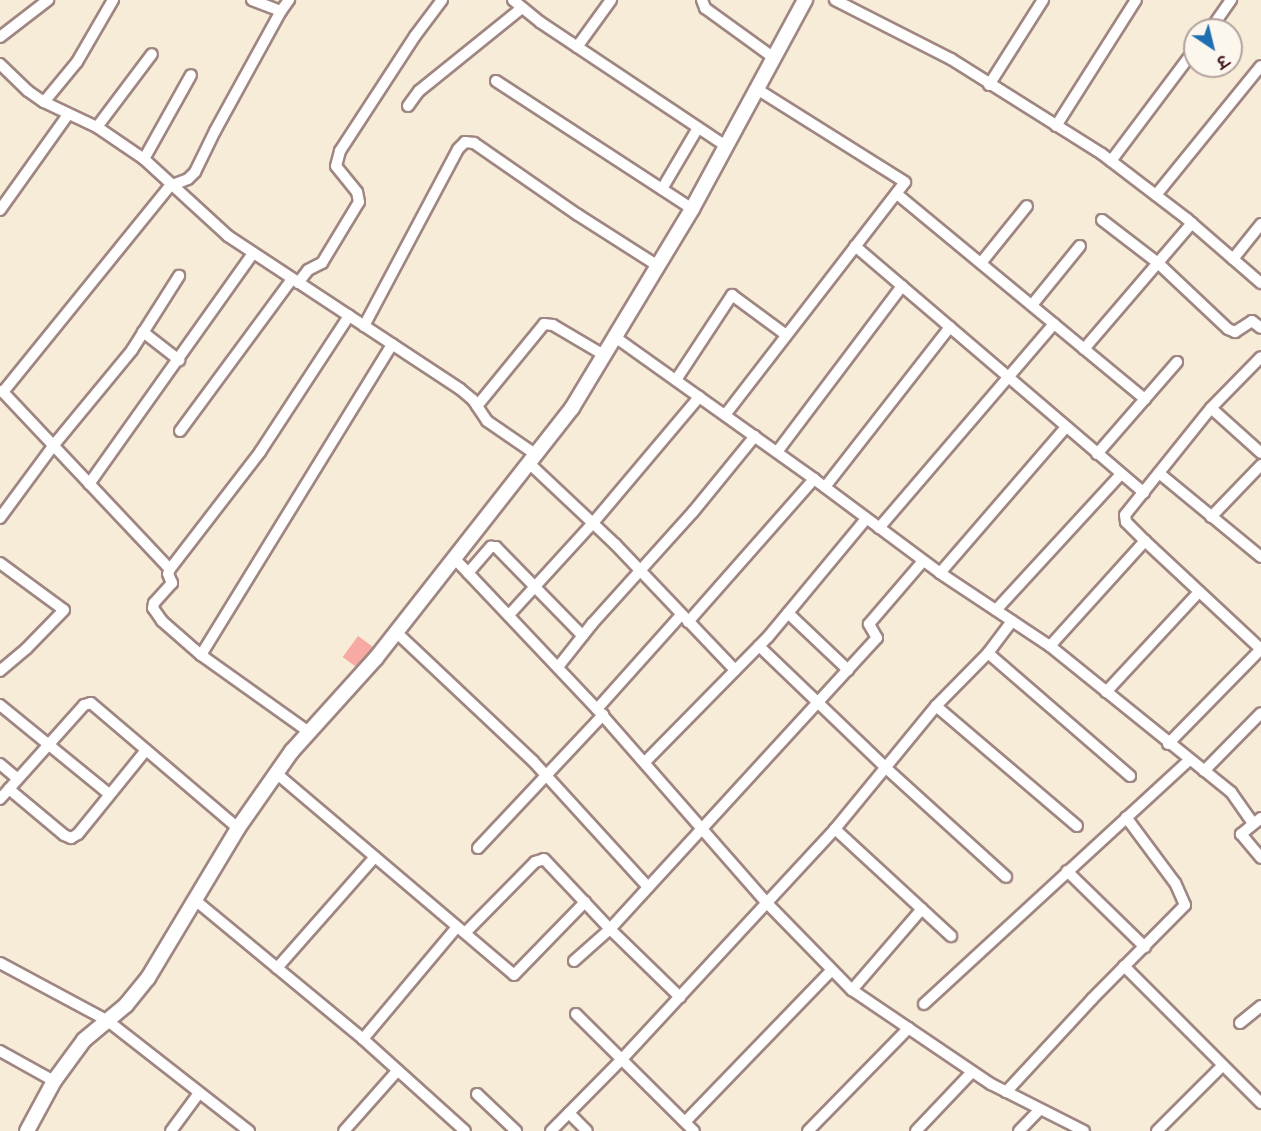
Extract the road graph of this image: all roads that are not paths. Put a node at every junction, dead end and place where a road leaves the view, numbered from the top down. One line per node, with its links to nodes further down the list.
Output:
1 (48, 0): 16 (street)
2 (113, 0): 27 (street)
3 (252, 0): 14 (street)
4 (289, 0): 14 (street)
5 (442, 0): 54 (street)
6 (610, 0): 17 (street)
7 (702, 0): 19 (street)
8 (805, 0): 19 (street)
9 (835, 0): 25 (street)
10 (1043, 0): 25 (street)
11 (1136, 0): 30 (street)
12 (1231, 0): 15 (street)
13 (518, 4): 17 (street); 28 (street)
14 (281, 11): 36 (street)
15 (1218, 18)
16 (0, 37)
17 (578, 47): 32 (street)
18 (152, 54): 31 (street)
19 (774, 58): 26 (street)
20 (0, 64): 27 (street)
21 (1183, 66): 35 (street)
22 (1261, 66): 39 (street)
23 (191, 75): 34 (street)
24 (496, 81): 37 (street)
25 (989, 85): 30 (street)
26 (757, 89): 33 (street); 38 (street)
27 (44, 102): 29 (street)
28 (408, 106)
29 (68, 116): 31 (street); 40 (street)
30 (1056, 126): 35 (street)
31 (97, 127): 34 (street)
32 (698, 128): 33 (street); 37 (street)
33 (726, 146): 42 (street)
34 (144, 159): 36 (street)
35 (1111, 161): 39 (street)
36 (170, 186): 48 (street); 74 (street)
37 (662, 189): 42 (street)
38 (897, 194): 46 (street); 51 (street)
39 (1156, 195): 44 (street)
40 (2, 203)
41 (1027, 206): 51 (street)
42 (692, 209): 52 (street)
43 (1102, 220): 50 (street)
44 (1192, 223): 49 (street); 50 (street)
45 (1261, 224): 49 (street)
46 (855, 246): 56 (street); 64 (street)
47 (1080, 246): 57 (street)
48 (253, 253): 54 (street); 70 (street)
49 (1233, 259): 55 (street)
50 (1158, 262): 62 (street); 67 (street)
51 (981, 263): 57 (street)
52 (658, 266): 60 (street); 65 (street)
53 (179, 276): 63 (street)
54 (295, 281): 58 (street); 81 (street)
55 (1261, 283)
56 (902, 286): 61 (street); 84 (street)
57 (1032, 305): 59 (street)
58 (349, 316): 60 (street); 105 (street)
59 (1054, 324): 67 (street); 72 (street)
60 (364, 326): 66 (street)
61 (950, 327): 72 (street); 93 (street)
62 (1261, 328)
63 (143, 332): 70 (street); 83 (street)
64 (786, 334): 73 (street); 79 (street)
65 (615, 337): 68 (street); 73 (street)
66 (392, 344): 77 (street); 122 (street)
67 (1084, 349): 76 (street)
68 (604, 355): 77 (street); 87 (street)
69 (1261, 357): 78 (street)
70 (179, 360): 92 (street)
71 (1177, 362): 76 (street)
72 (1010, 379): 80 (street); 99 (street)
73 (676, 380): 75 (street)
74 (2, 392): 83 (street)
75 (699, 397): 79 (street); 98 (street)
76 (1145, 399): 85 (street)
77 (477, 406): 87 (street)
78 (1211, 408): 86 (street); 89 (street)
79 (725, 415): 82 (street)
80 (1066, 427): 85 (street); 108 (street)
81 (180, 431)
82 (755, 436): 84 (street); 106 (street)
83 (53, 446): 92 (street); 96 (street)
84 (777, 452): 91 (street)
85 (1097, 453): 90 (street)
86 (1261, 453)
87 (532, 459): 98 (street); 102 (street)
88 (1261, 465): 95 (street)
89 (1159, 473): 94 (street); 95 (street)
90 (1121, 474): 94 (street); 111 (street)
91 (814, 479): 93 (street); 114 (street)
92 (89, 484): 105 (street)
93 (825, 487): 97 (street)
94 (1144, 494): 100 (street)
95 (1211, 517): 101 (street)
96 (0, 518)
97 (866, 519): 99 (street); 112 (street)
98 (593, 523): 106 (street); 109 (street)
99 (879, 528): 103 (street)
100 (1145, 542): 110 (street); 119 (street)
101 (1261, 557)
102 (454, 558): 107 (street); 116 (street)
103 (922, 561): 108 (street); 126 (street)
104 (0, 563): 124 (street)
105 (170, 569): 122 (street)
106 (640, 571): 114 (street); 117 (street)
107 (468, 573): 109 (street); 113 (street)
108 (940, 573): 111 (street)
109 (535, 586): 113 (street); 117 (street)
110 (1199, 592): 120 (street); 127 (street)
111 (996, 610): 115 (street)
112 (788, 613): 118 (street); 126 (street)
113 (508, 615): 123 (street)
114 (685, 619): 125 (street); 131 (street)
115 (1012, 621): 119 (street); 121 (street)
116 (396, 632): 133 (street); 143 (street)
117 (583, 636): 123 (street)
118 (759, 646): 125 (street); 128 (street)
119 (1050, 646): 127 (street)
120 (1261, 649): 135 (street)
121 (988, 653): 130 (street); 144 (street)
122 (201, 655): 133 (street)
123 (558, 667): 131 (street)
124 (0, 670)
125 (735, 670): 138 (street)
126 (848, 670): 128 (street)
127 (1106, 692): 135 (street)
128 (819, 701): 140 (street); 153 (street)
129 (0, 705): 134 (street)
130 (936, 706): 140 (street); 151 (street)
131 (600, 712): 138 (street); 143 (street)
132 (1261, 713): 141 (street)
133 (309, 732): 142 (street)
134 (49, 744): 136 (street); 145 (street); 147 (street)
135 (1168, 744): 137 (street)
136 (146, 750): 147 (street); 152 (street)
137 (1189, 760): 141 (street); 149 (street)
138 (645, 762): 153 (street)
139 (0, 764): 145 (street)
140 (886, 768): 154 (street); 159 (street)
141 (1204, 771): 150 (street)
142 (276, 773): 152 (street); 156 (street)
143 (545, 774): 155 (street); 160 (street)
144 (1130, 776)
145 (18, 779): 146 (street)
146 (9, 789): 147 (street); 148 (street)
147 (109, 794)
148 (0, 799)
149 (1126, 817): 158 (street); 168 (street)
150 (1257, 821): 157 (street)
151 (1077, 826)
152 (238, 828): 161 (street)
153 (701, 828): 160 (street); 163 (street)
154 (835, 829): 163 (street); 164 (street)
155 (478, 848)
156 (375, 857): 166 (street); 172 (street)
157 (1261, 858)
158 (1067, 871): 168 (street); 176 (street)
159 (1006, 877)
160 (648, 887): 165 (street)
161 (195, 900): 172 (street); 179 (street)
162 (585, 902): 165 (street); 166 (street); 166 (street)
163 (767, 903): 173 (street); 175 (street)
164 (922, 909): 167 (street); 174 (street)
165 (610, 929): 169 (street); 175 (street)
166 (461, 930): 182 (street)
167 (951, 936)
168 (1145, 947): 171 (street)
169 (574, 961)
170 (0, 963): 179 (street)
171 (1124, 966): 185 (street); 189 (street)
172 (277, 968): 182 (street)
173 (832, 970): 174 (street); 195 (street)
174 (852, 990): 181 (street)
175 (680, 997): 184 (street)
176 (924, 1004)
177 (1261, 1006): 180 (street)
178 (576, 1014): 184 (street)
179 (108, 1021): 188 (street); 190 (street)
180 (1240, 1023)
181 (909, 1028): 187 (street); 205 (street)
182 (363, 1039): 186 (street)
183 (0, 1051): 188 (street)
184 (623, 1058): 194 (street); 195 (street)
185 (1222, 1066): 192 (street); 209 (street)
186 (398, 1070): 196 (street); 200 (street)
187 (972, 1072): 189 (street); 206 (street)
188 (54, 1081): 197 (street)
189 (1006, 1092): 193 (street)
190 (199, 1093): 198 (street); 199 (street)
191 (477, 1094): 201 (street)
192 (1261, 1103)
193 (1040, 1109): 207 (street); 208 (street)
194 (569, 1113): 202 (street); 203 (street)
195 (685, 1122): 204 (street)
196 (459, 1129)
197 (27, 1131)
198 (171, 1131)
199 (249, 1131)
200 (344, 1131)
201 (516, 1131)
202 (551, 1131)
203 (587, 1131)
204 (694, 1131)
205 (808, 1131)
206 (916, 1131)
207 (1019, 1131)
208 (1084, 1131)
209 (1157, 1131)

